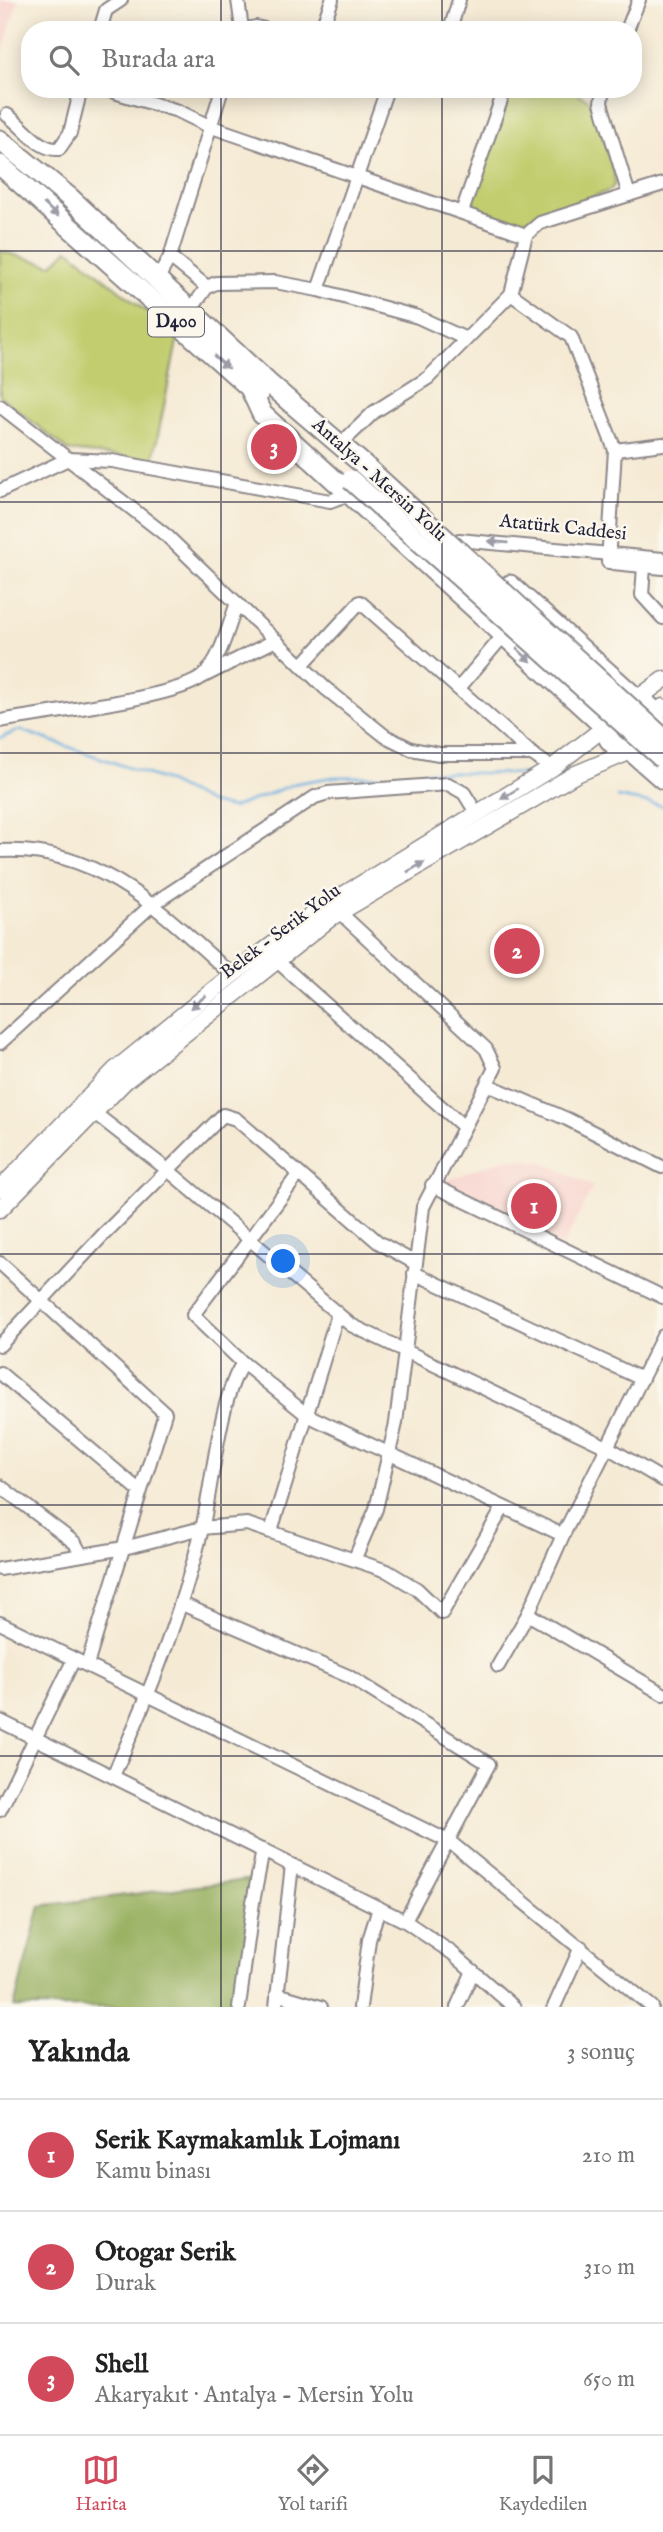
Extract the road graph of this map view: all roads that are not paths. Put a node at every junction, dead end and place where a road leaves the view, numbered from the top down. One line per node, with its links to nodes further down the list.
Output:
1 (121, 0): 6 (street)
2 (238, 0): 7 (street)
3 (332, 0): 8 (street)
4 (459, 0): 9 (street)
5 (639, 0): 10 (street)
6 (103, 21)
7 (241, 21)
8 (324, 21)
9 (453, 21)
10 (631, 21)
11 (79, 98): 17 (street)
12 (134, 98): 18 (street)
13 (219, 98): 18 (street)
14 (384, 98): 21 (street)
15 (502, 98): 24 (street)
16 (599, 98): 23 (street)
17 (7, 115)
18 (209, 125): 21 (street); 26 (street)
19 (0, 140): 27 (highway, Antalya - Mersin Yolu / D400)
20 (0, 165): 39 (highway, Antalya - Mersin Yolu / D400, one-way to 39)
21 (357, 177): 24 (street); 29 (street)
22 (663, 184): 23 (street)
23 (629, 195): 25 (street)
24 (462, 212): 25 (street)
25 (526, 235): 30 (street)
26 (170, 257): 27 (street); 28 (street)
27 (157, 280): 31 (highway, Antalya - Mersin Yolu / D400)
28 (207, 288): 29 (street); 31 (street)
29 (318, 290): 32 (street)
30 (511, 294): 32 (street); 37 (street)
31 (190, 311): 33 (highway, Antalya - Mersin Yolu / D400)
32 (466, 339): 35 (street)
33 (268, 383): 35 (highway); 39 (highway, Antalya - Mersin Yolu / D400)
34 (0, 406): 38 (street)
35 (346, 439): 41 (highway)
36 (663, 444): 37 (street)
37 (615, 450): 42 (street)
38 (68, 459): 39 (street); 40 (street); 46 (street)
39 (355, 480): 48 (highway); 58 (highway, Antalya - Mersin Yolu / D400, bridge); 61 (highway, Antalya - Mersin Yolu / D400, bridge)
40 (0, 491)
41 (459, 540): 42 (street, Atatürk Caddesi, one-way to 41); 54 (highway)
42 (608, 558): 43 (street, Atatürk Caddesi); 44 (street)
43 (663, 559)
44 (644, 566): 45 (street); 47 (street)
45 (663, 568)
46 (237, 603): 49 (street); 51 (street)
47 (663, 618)
48 (503, 636): 53 (street); 57 (highway, one-way to 57)
49 (276, 640): 50 (street); 51 (street)
50 (302, 665): 53 (street); 60 (street)
51 (204, 676): 56 (street)
52 (663, 680): 54 (main road)
53 (459, 688): 60 (street)
54 (637, 699): 55 (highway); 57 (highway)
55 (660, 714): 59 (highway)
56 (0, 722)
57 (605, 727): 59 (highway); 62 (main road, Belek - Serik Yolu)
58 (663, 738)
59 (631, 751): 63 (highway); 67 (main road, Belek - Serik Yolu, one-way to 59)
60 (532, 754): 62 (street)
61 (663, 759)
62 (552, 768): 64 (main road, Belek - Serik Yolu, one-way to 64)
63 (663, 779)
64 (477, 814): 66 (street); 67 (main road, Belek - Serik Yolu)
65 (0, 851): 66 (street)
66 (153, 904): 69 (street); 70 (street)
67 (334, 908): 68 (main road, Belek - Serik Yolu); 69 (main road, Belek - Serik Yolu); 71 (street)
68 (276, 960): 72 (main road, Belek - Serik Yolu); 73 (street)
69 (232, 975): 78 (main road, Belek - Serik Yolu, one-way to 78)
70 (0, 1043)
71 (488, 1085): 73 (street); 74 (street)
72 (93, 1112): 75 (street); 79 (main road, Belek - Serik Yolu)
73 (464, 1127): 77 (street)
74 (662, 1167)
75 (169, 1171): 76 (street); 80 (street); 84 (street)
76 (298, 1175): 80 (street); 82 (street)
77 (432, 1185): 82 (street); 83 (street)
78 (0, 1189)
79 (0, 1209)
80 (249, 1241): 85 (street); 89 (street)
81 (0, 1263): 84 (street)
82 (414, 1268): 88 (street); 91 (street)
83 (663, 1297)
84 (41, 1300): 87 (street); 97 (street)
85 (337, 1316): 88 (street); 92 (street)
86 (663, 1336): 91 (street)
87 (0, 1345)
88 (403, 1352): 93 (street); 94 (street)
89 (243, 1363): 92 (street); 99 (street)
90 (0, 1373): 97 (street)
91 (642, 1379): 93 (street)
92 (307, 1415): 94 (street); 100 (street)
93 (609, 1448): 95 (street); 101 (street)
94 (388, 1454): 98 (street); 104 (street)
95 (663, 1480)
96 (0, 1486): 103 (street)
97 (140, 1491): 102 (street)
98 (503, 1508): 101 (street); 104 (street)
99 (202, 1528): 100 (street); 102 (street); 106 (street)
100 (271, 1531): 104 (street)
101 (563, 1535): 107 (street)
102 (124, 1548): 103 (street); 110 (street)
103 (81, 1554): 105 (street)
104 (355, 1558)
105 (0, 1569)
106 (181, 1604): 113 (street); 118 (street)
107 (527, 1614): 111 (street); 112 (street)
108 (0, 1623): 109 (street)
109 (74, 1659): 110 (street); 115 (street)
110 (87, 1665): 113 (street)
111 (498, 1666)
112 (663, 1694)
113 (149, 1696): 116 (street); 118 (street)
114 (0, 1721): 115 (street)
115 (36, 1739): 116 (street); 117 (street)
116 (113, 1776): 119 (street)
117 (0, 1810)
118 (450, 1842): 122 (street); 123 (street)
119 (263, 1850): 120 (street); 126 (street)
120 (292, 1865): 121 (street); 125 (street)
121 (379, 1908): 122 (street); 128 (street)
122 (405, 1921): 124 (street)
123 (581, 1947): 131 (street); 132 (street)
124 (473, 1971): 129 (street); 130 (street)
125 (276, 2001): 127 (street)
126 (239, 2007)
127 (321, 2007)
128 (360, 2007)
129 (457, 2007)
130 (514, 2007)
131 (554, 2007)
132 (652, 2007)

